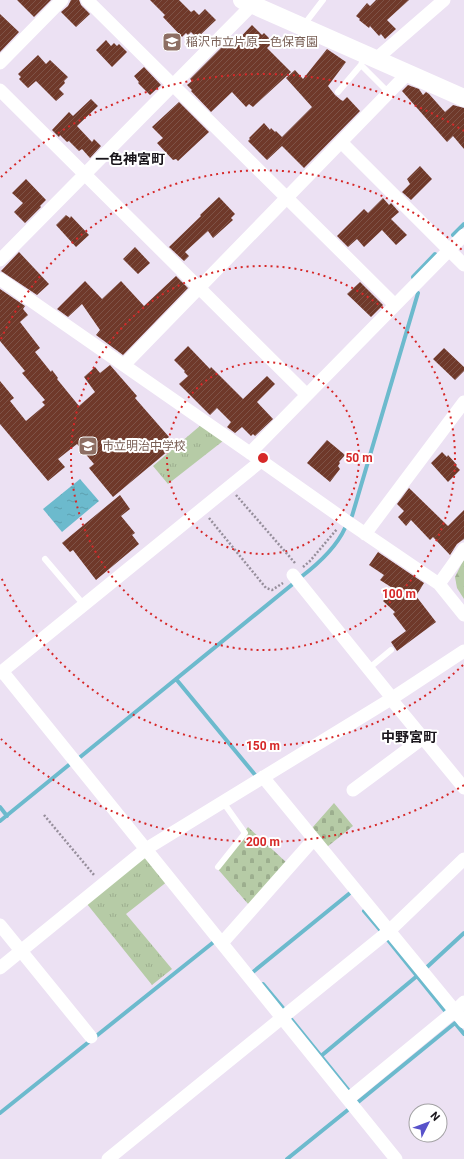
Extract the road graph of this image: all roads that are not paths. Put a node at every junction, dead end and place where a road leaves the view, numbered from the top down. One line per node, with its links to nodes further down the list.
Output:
1 (62, 0): 8 (street)
2 (87, 0): 10 (street)
3 (323, 0): 6 (lane)
4 (444, 0): 7 (street)
5 (251, 2): 6 (street); 10 (street)
6 (303, 27): 7 (street)
7 (367, 59): 9 (street); 12 (lane); 13 (lane)
8 (0, 63)
9 (408, 73): 13 (street); 14 (street)
10 (173, 85): 16 (street); 17 (street)
11 (0, 90): 16 (street)
12 (338, 92)
13 (389, 93): 15 (street)
14 (464, 98)
15 (341, 142): 17 (street); 19 (street)
16 (85, 174): 20 (street); 23 (street)
17 (287, 198): 23 (street); 24 (street)
18 (464, 235): 19 (street)
19 (449, 250): 21 (street); 24 (street)
20 (0, 260)
21 (464, 265)
22 (0, 279): 25 (street)
23 (199, 288): 25 (street); 26 (street)
24 (395, 305): 26 (street)
25 (124, 365): 28 (street)
26 (307, 395): 28 (street)
27 (464, 402): 30 (street)
28 (250, 452): 29 (street)
29 (261, 461): 30 (street); 35 (street)
30 (365, 534): 34 (street)
31 (464, 549): 34 (street)
32 (45, 559): 35 (lane)
33 (296, 572): 39 (street)
34 (439, 584): 36 (street)
35 (84, 605): 40 (street)
36 (464, 615)
37 (391, 650): 39 (lane)
38 (464, 651): 41 (street)
39 (368, 669): 41 (street)
40 (1, 672): 48 (street)
41 (391, 698): 42 (street); 43 (street)
42 (423, 738): 44 (street); 45 (street)
43 (263, 777): 46 (street); 47 (street)
44 (464, 788)
45 (353, 790)
46 (223, 802): 48 (street); 50 (lane)
47 (314, 839): 52 (street); 53 (street)
48 (146, 849): 53 (street); 54 (street)
49 (464, 859): 52 (street)
50 (218, 867)
51 (0, 925): 54 (street)
52 (389, 931): 56 (street); 57 (street)
53 (222, 943): 57 (street)
54 (21, 951): 55 (street); 59 (street)
55 (0, 968)
56 (460, 1007): 58 (street); 60 (street)
57 (282, 1018): 60 (street); 61 (street)
58 (464, 1022)
59 (91, 1037)
60 (348, 1099): 62 (street)
61 (108, 1159)
62 (396, 1159)

